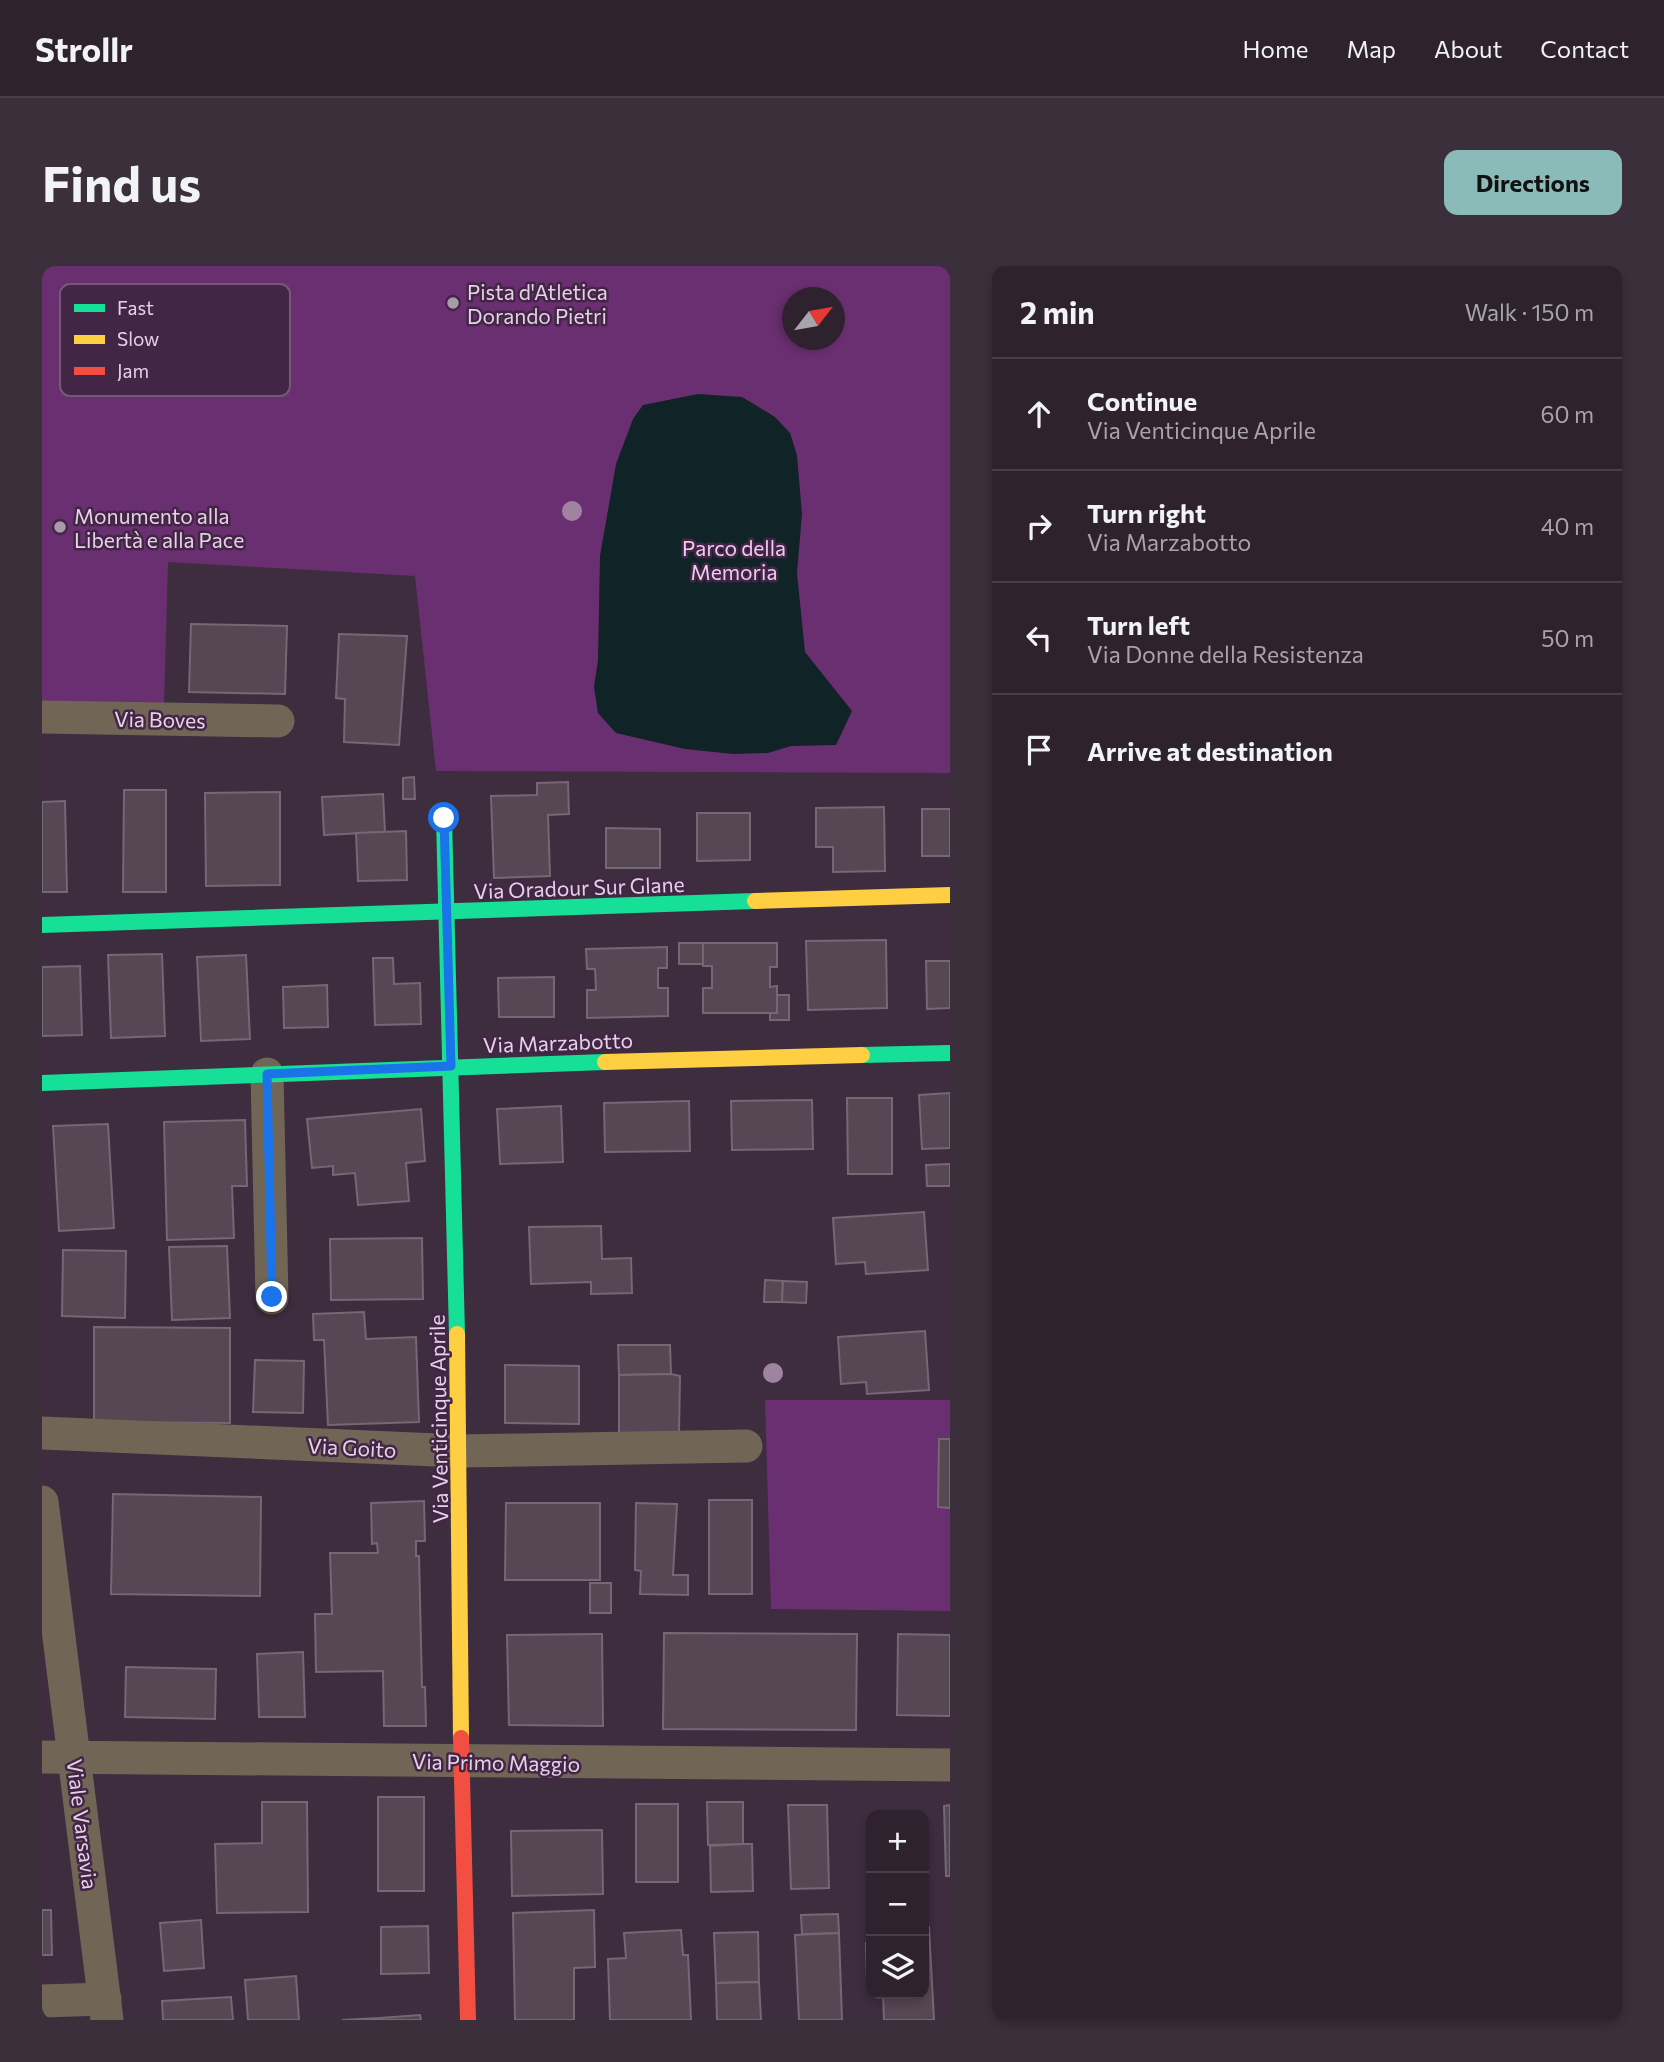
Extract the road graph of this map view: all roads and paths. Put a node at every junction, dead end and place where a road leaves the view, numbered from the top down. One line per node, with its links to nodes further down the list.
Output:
1 (42, 717): 2 (street, Via Boves)
2 (278, 721)
3 (444, 818): 5 (street, Via Venticinque Aprile)
4 (950, 895): 5 (street, Via Oradour Sur Glane)
5 (447, 912): 6 (street, Via Oradour Sur Glane); 8 (street, Via Venticinque Aprile)
6 (42, 925)
7 (950, 1053): 8 (street, Via Marzabotto)
8 (451, 1066): 9 (street, Via Marzabotto); 14 (street, Via Venticinque Aprile)
9 (267, 1074): 10 (street, Via Marzabotto); 11 (street)
10 (42, 1083)
11 (272, 1297)
12 (42, 1433): 14 (street, Via Goito)
13 (746, 1446): 14 (street, Via Goito)
14 (460, 1451): 18 (street, Via Venticinque Aprile)
15 (42, 1502): 16 (street, Viale Varsavia)
16 (50, 1629): 17 (street, Viale Varsavia)
17 (58, 1757): 18 (street, Via Primo Maggio); 21 (street, Viale Varsavia)
18 (461, 1762): 19 (street, Via Primo Maggio); 22 (street, Via Venticinque Aprile)
19 (950, 1765)
20 (42, 2001): 21 (street)
21 (106, 2010)
22 (468, 2020)

